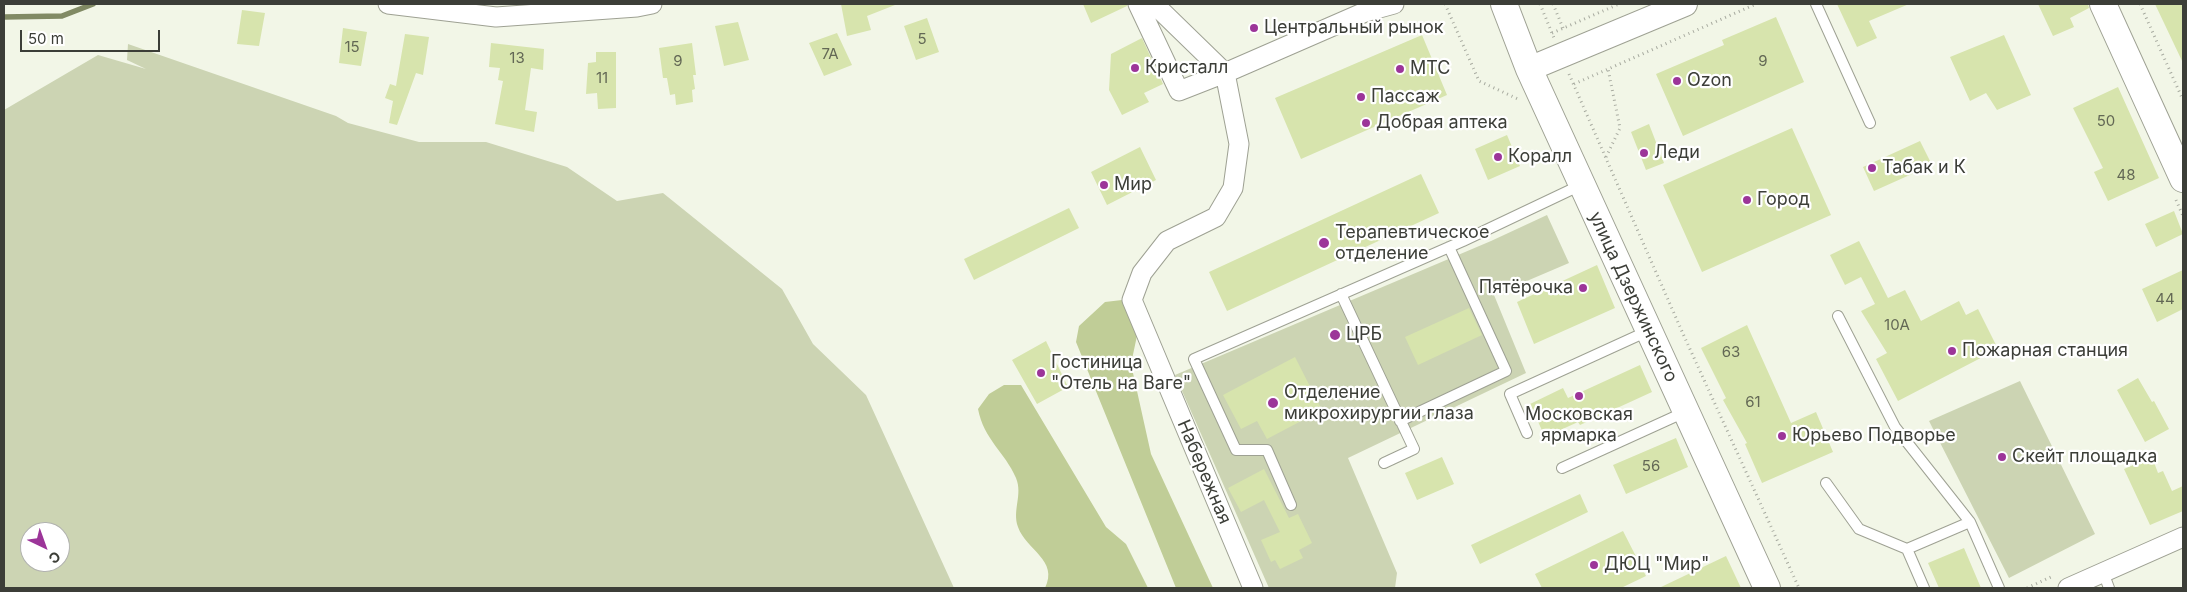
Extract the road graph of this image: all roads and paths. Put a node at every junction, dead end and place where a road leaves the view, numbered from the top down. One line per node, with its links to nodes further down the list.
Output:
1 (388, 4): 2 (street)
2 (652, 4)
3 (1138, 4): 20 (street)
4 (1154, 4): 20 (street)
5 (1394, 4): 20 (street)
6 (1504, 4): 18 (main road, улица Дзержинского)
7 (1540, 4): 16 (path)
8 (1553, 4): 15 (path)
9 (1619, 4): 15 (path)
10 (1685, 4): 17 (street)
11 (1756, 4): 19 (path)
12 (1816, 4): 23 (lane)
13 (2103, 4): 25 (main road)
14 (2140, 4): 22 (path)
15 (1562, 28): 16 (path)
16 (1552, 32): 17 (path)
17 (1562, 56): 18 (street); 21 (path)
18 (1529, 69): 26 (main road, улица Дзержинского)
19 (1608, 69): 21 (path); 24 (path)
20 (1225, 73): 42 (street, Набережная)
21 (1574, 84): 24 (path)
22 (2183, 100)
23 (1870, 123)
24 (1605, 157): 44 (path)
25 (2183, 178)
26 (1581, 185): 27 (lane); 30 (main road, улица Дзержинского)
27 (1449, 247): 28 (lane); 32 (lane)
28 (1341, 294): 32 (lane); 37 (lane)
29 (1838, 316): 38 (lane)
30 (1649, 330): 31 (main road, улица Дзержинского); 33 (lane)
31 (1686, 411): 35 (lane); 43 (main road, улица Дзержинского)
32 (1400, 421): 34 (lane)
33 (1528, 433)
34 (1384, 463)
35 (1562, 468)
36 (1826, 483): 40 (lane)
37 (1292, 505)
38 (1970, 522): 40 (lane); 46 (lane)
39 (2183, 537): 41 (street)
40 (1907, 549): 45 (lane)
41 (2106, 580): 47 (street)
42 (1252, 588)
43 (1767, 588)
44 (1799, 588)
45 (1924, 588)
46 (1999, 588)
47 (2068, 588)

